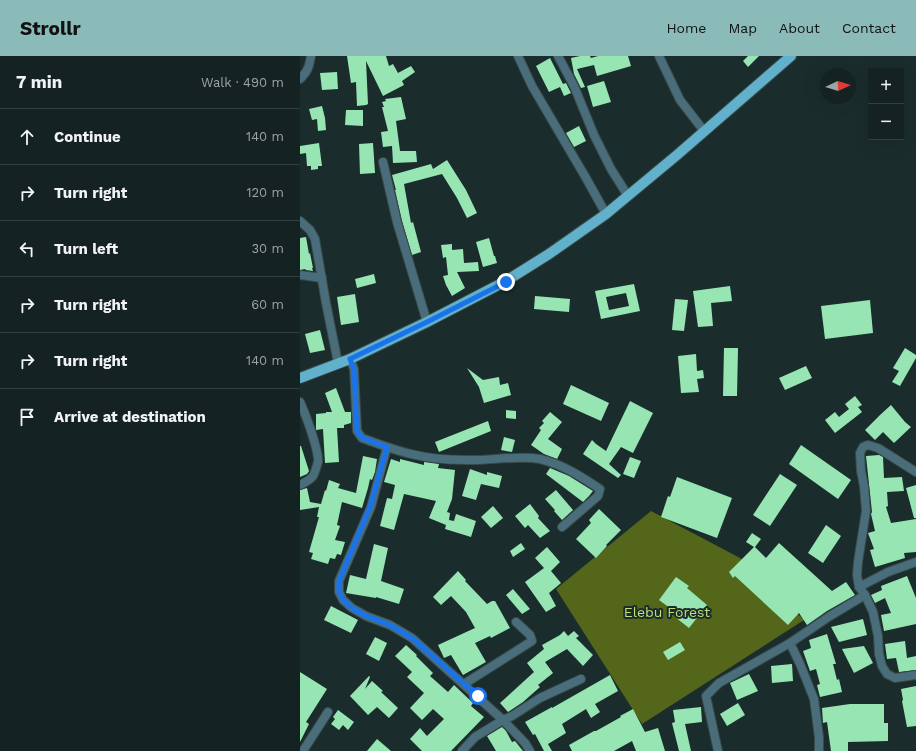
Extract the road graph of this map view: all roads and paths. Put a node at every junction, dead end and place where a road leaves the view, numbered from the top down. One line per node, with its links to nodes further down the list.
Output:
1 (311, 56): 6 (street)
2 (518, 56): 10 (street)
3 (558, 56): 9 (street)
4 (659, 56): 7 (street)
5 (787, 58): 7 (main road)
6 (300, 79)
7 (704, 131): 9 (main road)
8 (383, 162): 14 (street)
9 (628, 196): 10 (main road)
10 (606, 214): 14 (main road)
11 (300, 221): 13 (street)
12 (300, 275): 13 (street)
13 (322, 278): 16 (street)
14 (427, 322): 15 (main road)
15 (350, 359): 16 (main road); 19 (street)
16 (338, 363): 17 (main road)
17 (300, 378)
18 (300, 402): 21 (street)
19 (387, 447): 22 (street); 30 (street)
20 (916, 472): 24 (street)
21 (300, 485)
22 (562, 527)
23 (916, 562): 24 (street)
24 (859, 587): 25 (street)
25 (865, 595): 27 (street); 28 (street)
26 (516, 622): 30 (street)
27 (790, 643): 36 (street); 37 (street)
28 (916, 675)
29 (580, 679): 32 (street)
30 (464, 684): 32 (street)
31 (328, 712): 33 (street)
32 (503, 720): 34 (street); 35 (street)
33 (304, 751)
34 (462, 751)
35 (530, 751)
36 (718, 751)
37 (819, 751)

